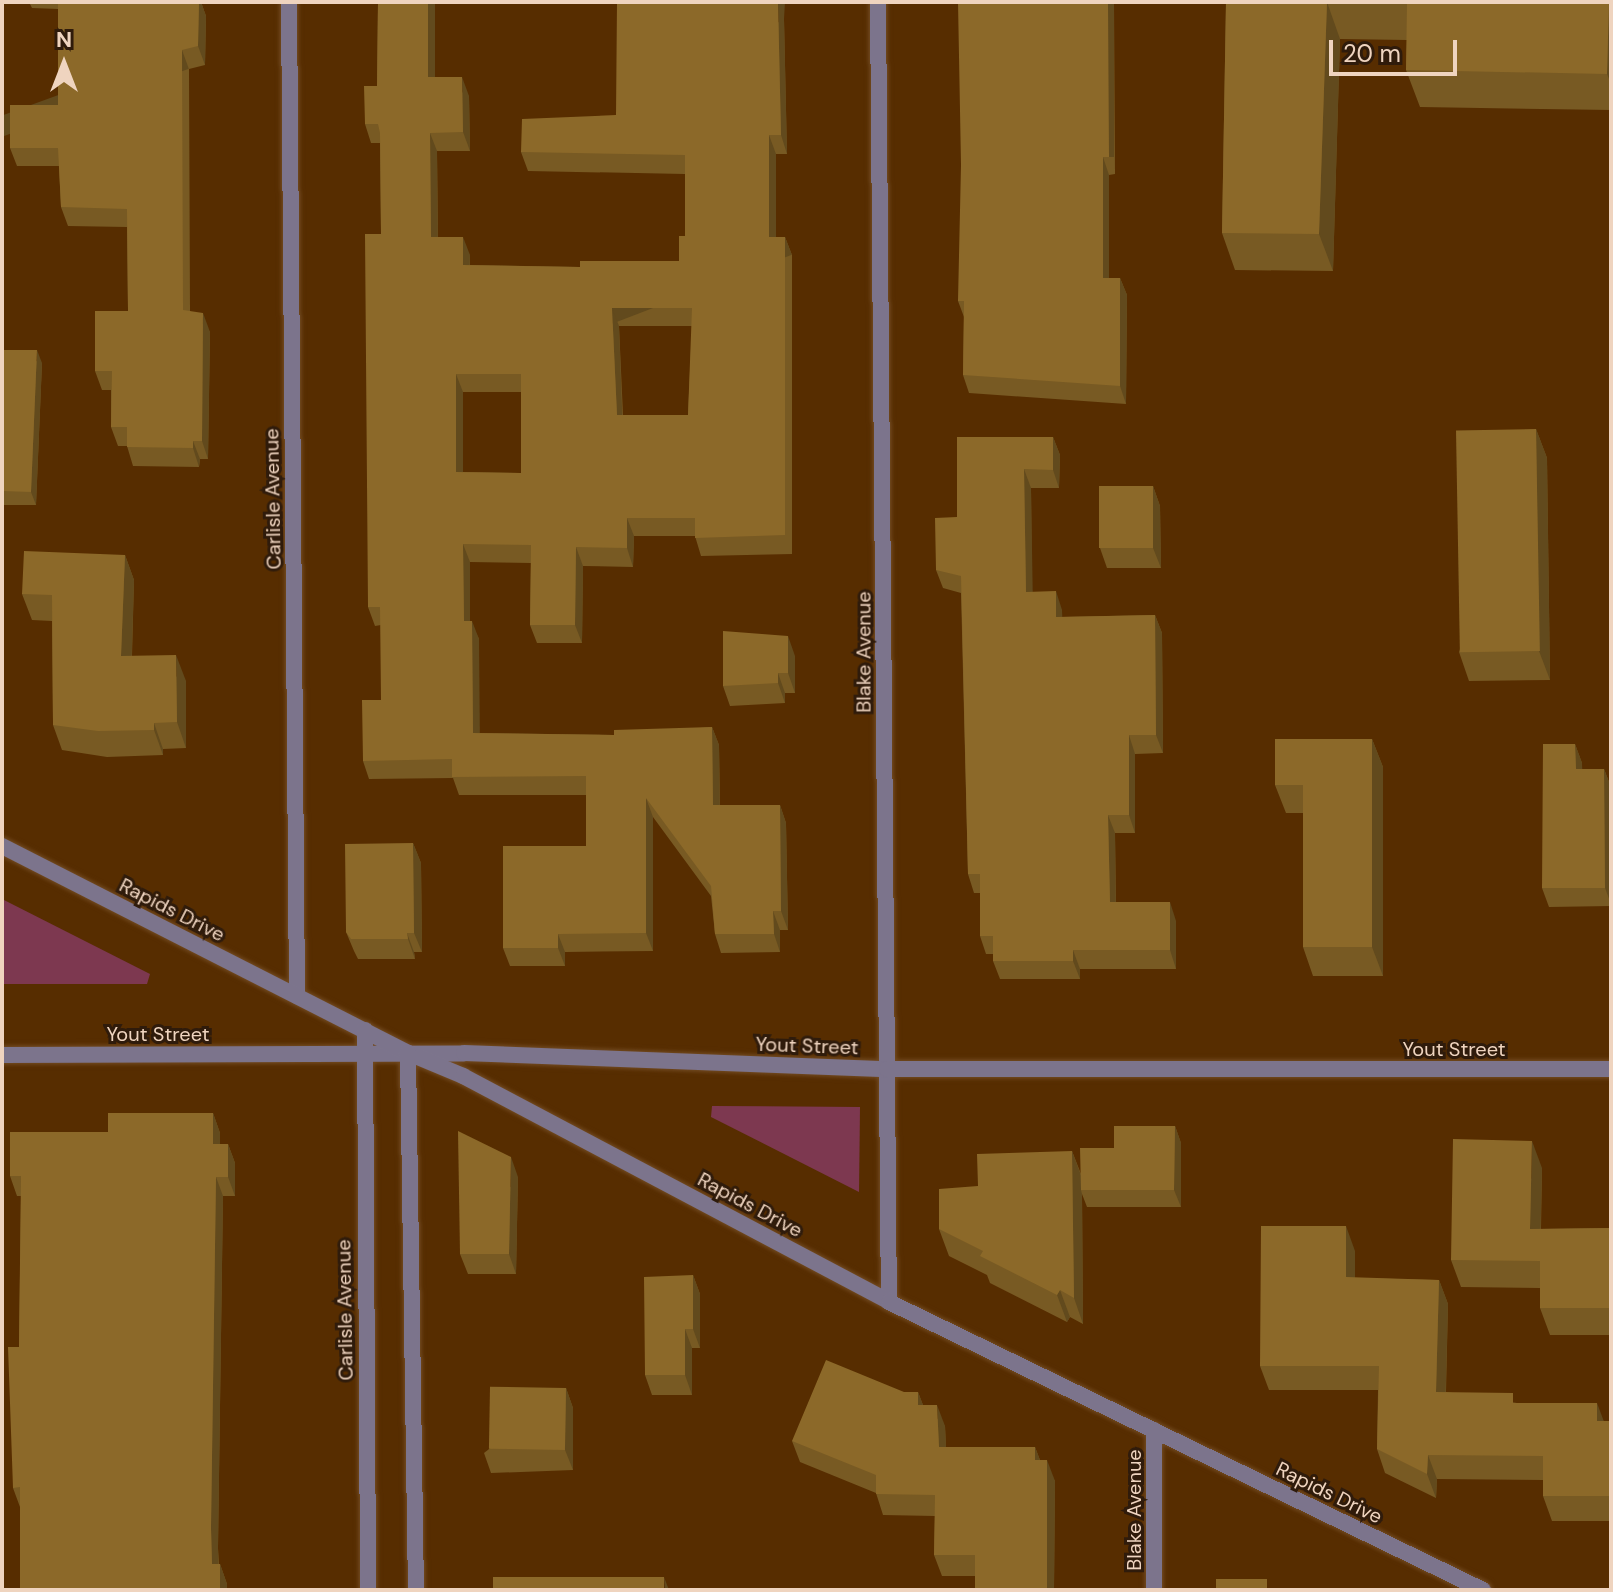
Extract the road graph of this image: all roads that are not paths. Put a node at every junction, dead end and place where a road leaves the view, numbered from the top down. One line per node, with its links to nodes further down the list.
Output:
1 (289, 2): 4 (street, Carlisle Avenue)
2 (878, 2): 9 (street, Blake Avenue)
3 (2, 846): 4 (street, Rapids Drive)
4 (297, 996): 5 (street, Rapids Drive)
5 (365, 1030): 6 (street, Carlisle Avenue); 7 (street, Rapids Drive)
6 (364, 1052): 7 (street, Yout Street); 8 (street, Yout Street); 13 (street, Carlisle Avenue)
7 (408, 1053): 9 (street, Yout Street); 11 (street, Rapids Drive); 14 (street)
8 (2, 1055)
9 (887, 1069): 10 (street, Yout Street); 11 (street, Blake Avenue)
10 (1611, 1069)
11 (889, 1302): 12 (street, Rapids Drive)
12 (1154, 1430): 15 (street, Blake Avenue); 16 (street, Rapids Drive)
13 (368, 1590)
14 (416, 1590)
15 (1154, 1590)
16 (1483, 1590)

